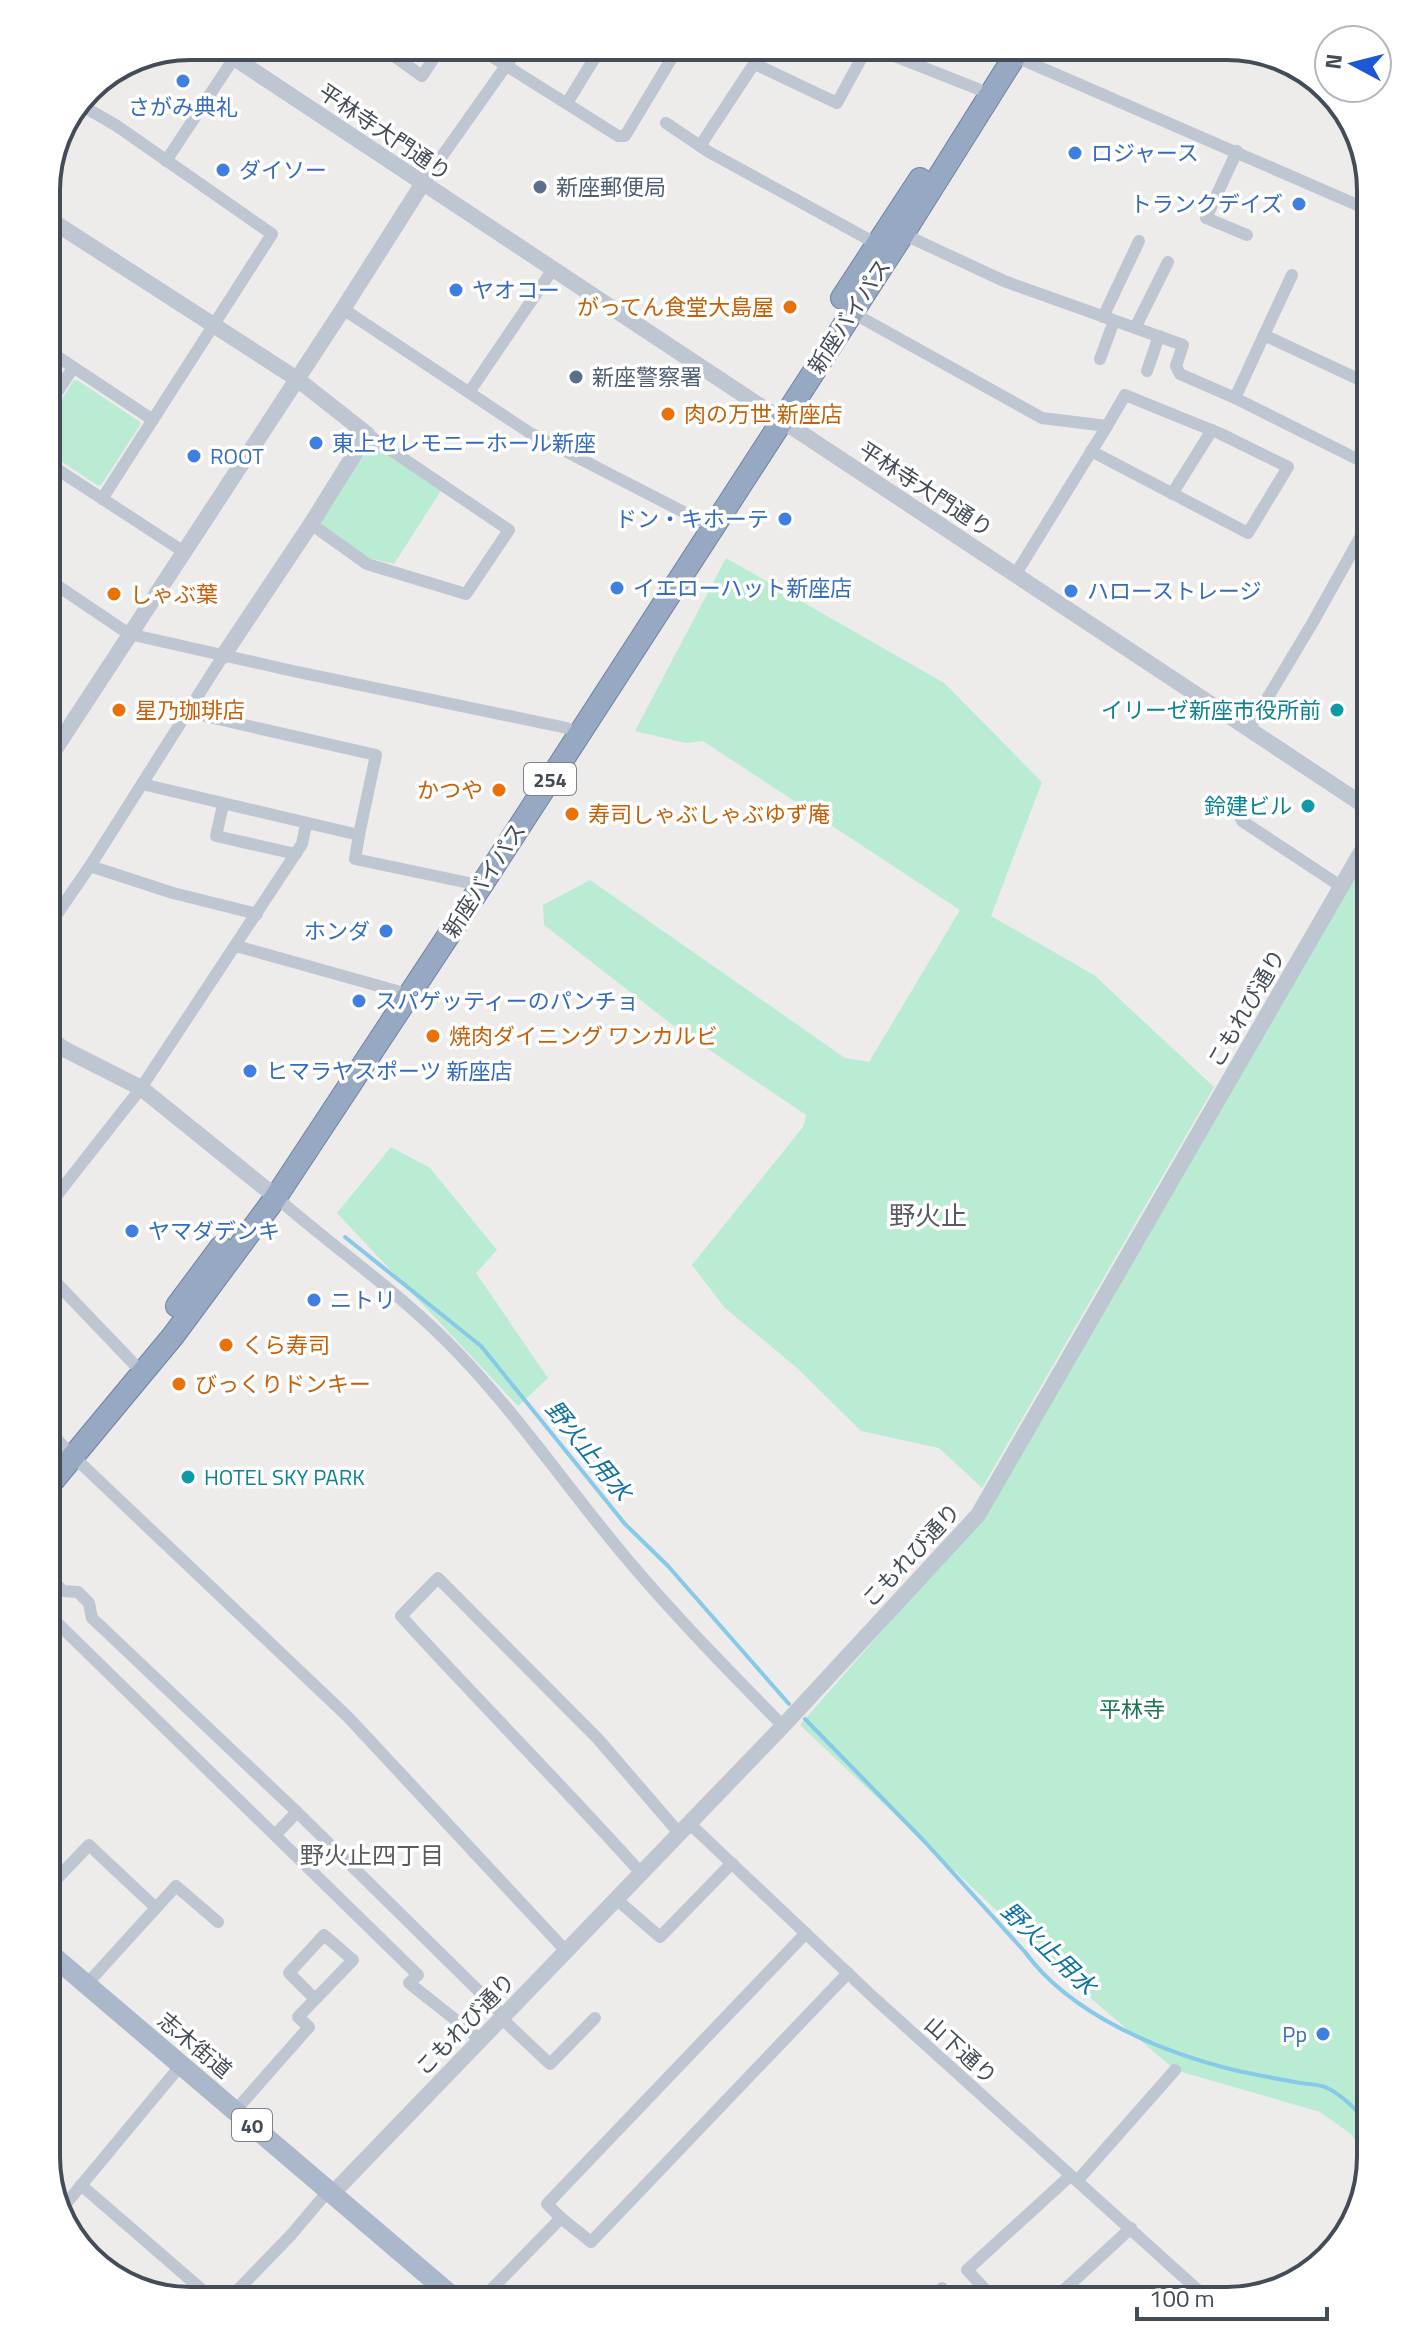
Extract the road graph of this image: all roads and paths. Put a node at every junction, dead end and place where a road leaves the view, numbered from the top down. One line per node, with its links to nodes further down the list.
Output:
1 (233, 60): 23 (street)
2 (237, 60): 24 (street, 平林寺大門通り)
3 (400, 60): 4 (street)
4 (433, 60)
5 (497, 60): 16 (street)
6 (510, 60): 16 (street)
7 (593, 60): 18 (street)
8 (671, 60): 18 (street)
9 (757, 60): 15 (street)
10 (861, 60): 15 (street)
11 (904, 60): 17 (street)
12 (1004, 60): 17 (highway, 新座バイパス / 254)
13 (1007, 60): 28 (highway, 新座バイパス / 254)
14 (1038, 60): 22 (street)
15 (755, 64): 21 (street)
16 (506, 66): 18 (street); 24 (street)
17 (978, 89): 31 (highway, 新座バイパス / 254)
18 (567, 103)
19 (88, 109): 23 (street)
20 (666, 123): 21 (street)
21 (700, 146): 31 (street)
22 (1237, 151): 25 (street); 29 (street)
23 (166, 161): 38 (street)
24 (423, 183): 33 (street, 平林寺大門通り); 35 (street)
25 (1357, 205)
26 (62, 227): 27 (street); 38 (street)
27 (60, 230)
28 (903, 234): 36 (highway, 新座バイパス / 254); 37 (street)
29 (1247, 235)
30 (1139, 241): 37 (street)
31 (877, 244): 51 (highway, 新座バイパス / 254)
32 (1168, 262): 39 (street)
33 (553, 269): 49 (street); 51 (street, 平林寺大門通り)
34 (1292, 275): 40 (street)
35 (343, 309): 47 (street); 49 (street)
36 (851, 312): 51 (highway, 新座バイパス / 254); 53 (street)
37 (1109, 319): 39 (street); 43 (street)
38 (214, 325): 47 (street); 52 (street)
39 (1135, 328): 41 (street)
40 (1264, 335): 46 (street); 50 (street)
41 (1159, 336): 45 (street); 50 (street)
42 (60, 359): 44 (street)
43 (1100, 359)
44 (73, 368): 48 (street); 52 (street)
45 (1147, 371)
46 (1357, 378)
47 (297, 379): 55 (street); 64 (street)
48 (60, 388)
49 (470, 391): 61 (street)
50 (1235, 398): 57 (street)
51 (776, 416): 61 (highway, 新座バイパス / 254); 65 (street, 平林寺大門通り); 91 (highway, 新座バイパス / 254)
52 (153, 420): 60 (street)
53 (1107, 426): 54 (street); 56 (street)
54 (1212, 430): 59 (street); 59 (street)
55 (367, 434): 62 (street); 62 (street)
56 (1091, 451): 59 (street); 65 (street)
57 (1357, 459)
58 (60, 471): 60 (street)
59 (1172, 494)
60 (102, 499): 64 (street)
61 (701, 521): 70 (highway, 新座バイパス / 254)
62 (311, 524): 68 (street)
63 (1357, 543): 71 (street)
64 (184, 552): 67 (street)
65 (1015, 575): 71 (street, 平林寺大門通り)
66 (60, 588): 67 (street)
67 (129, 634): 68 (street); 72 (street)
68 (223, 656): 69 (street); 70 (street)
69 (187, 712): 73 (street); 78 (street)
70 (567, 728): 82 (highway, 新座バイパス / 254)
71 (1249, 729): 74 (street, 平林寺大門通り)
72 (60, 741)
73 (142, 784): 75 (street); 81 (street)
74 (1357, 801)
75 (223, 805): 77 (street); 79 (street)
76 (1239, 814): 83 (street)
77 (306, 824): 78 (street); 79 (street)
78 (359, 835): 82 (street)
79 (296, 854): 85 (street)
80 (1357, 860): 83 (street, こもれび通り)
81 (90, 866): 84 (street); 85 (street)
82 (469, 883): 87 (highway, 新座バイパス / 254)
83 (1342, 887): 100 (street, こもれび通り)
84 (60, 907)
85 (257, 914): 86 (street)
86 (236, 946): 87 (street); 89 (street)
87 (397, 991): 91 (highway, 新座バイパス / 254)
88 (60, 1046): 89 (street)
89 (141, 1088): 90 (street); 91 (street)
90 (60, 1182)
91 (271, 1192): 93 (highway, 新座バイパス / 254); 95 (highway, 新座バイパス / 254); 100 (street)
92 (60, 1287): 93 (street)
93 (134, 1364): 95 (highway, 新座バイパス / 254)
94 (60, 1442): 95 (street)
95 (70, 1452): 96 (highway, 新座バイパス / 254); 97 (highway, 新座バイパス / 254); 111 (street)
96 (60, 1459)
97 (60, 1467)
98 (60, 1588): 101 (street)
99 (60, 1626): 103 (street)
100 (783, 1726): 102 (street, こもれび通り)
101 (297, 1812): 103 (street); 116 (street)
102 (684, 1828): 104 (street, 山下通り); 105 (street, こもれび通り); 105 (street, 山下通り)
103 (276, 1834): 118 (street)
104 (732, 1863): 107 (street); 110 (street, 山下通り)
105 (641, 1873): 107 (street, こもれび通り)
106 (60, 1875): 108 (street)
107 (616, 1899): 111 (street, こもれび通り)
108 (156, 1908): 109 (street); 114 (street)
109 (218, 1922)
110 (806, 1933): 113 (street, 山下通り); 126 (street)
111 (566, 1951): 116 (street, こもれび通り)
112 (60, 1962): 114 (main road, 志木街道 / 40)
113 (848, 1973): 122 (street, 山下通り); 126 (street)
114 (86, 1985): 119 (main road, 志木街道 / 40)
115 (315, 1999): 115 (street); 121 (street)
116 (502, 2017): 117 (street); 118 (street, こもれび通り)
117 (595, 2018)
118 (481, 2040): 124 (street, こもれび通り)
119 (181, 2065): 121 (main road, 志木街道 / 40); 123 (street)
120 (1175, 2070): 122 (street)
121 (235, 2111): 124 (main road, 志木街道 / 40)
122 (1074, 2178): 127 (street, 山下通り); 132 (street)
123 (81, 2185): 125 (street); 128 (street)
124 (331, 2191): 129 (street); 130 (main road, 志木街道 / 40)
125 (68, 2201)
126 (561, 2218): 131 (street)
127 (1131, 2228): 133 (street); 134 (street, 山下通り)
128 (199, 2287)
129 (241, 2287)
130 (438, 2287)
131 (494, 2287)
132 (983, 2287)
133 (1067, 2287)
134 (1195, 2287)

